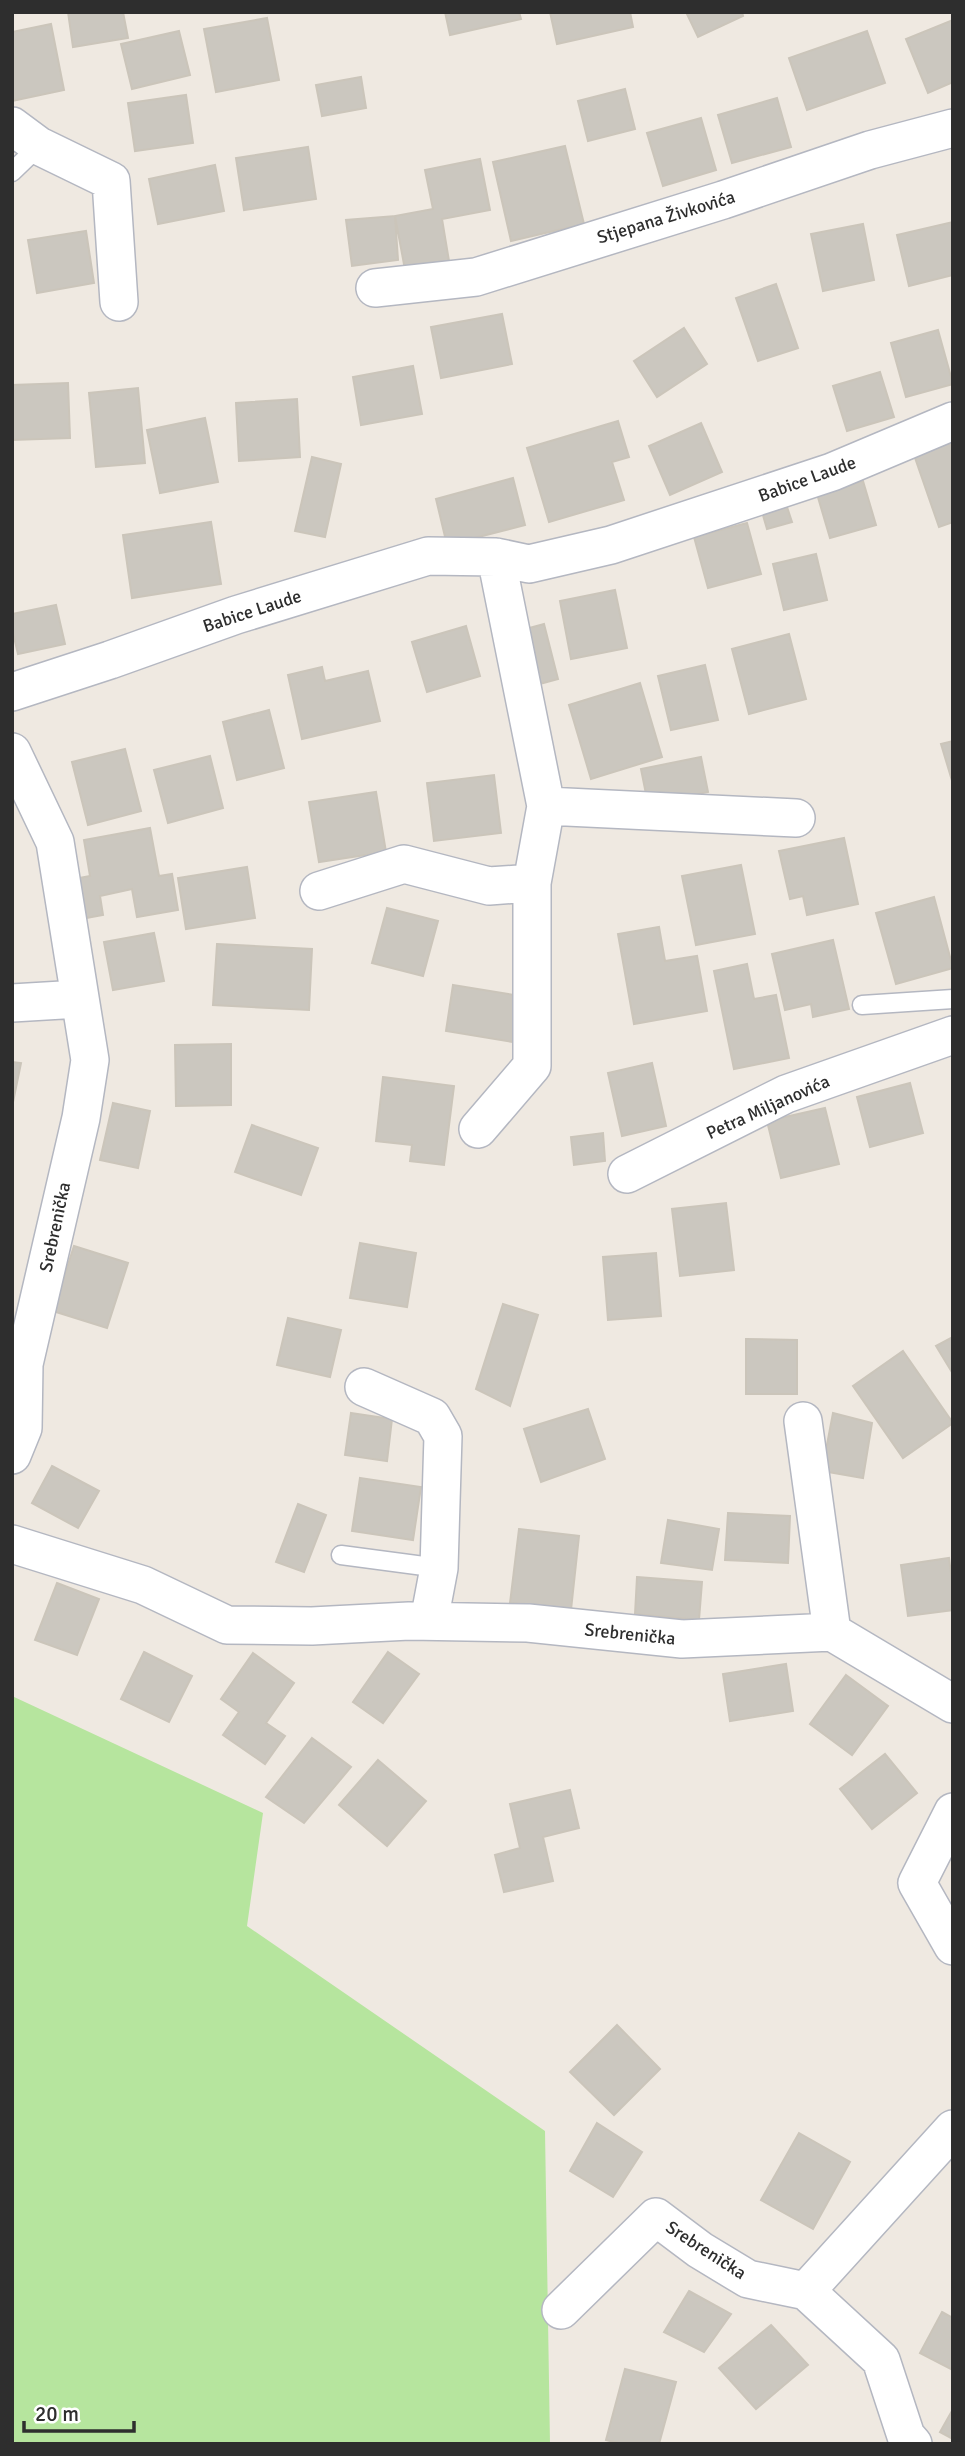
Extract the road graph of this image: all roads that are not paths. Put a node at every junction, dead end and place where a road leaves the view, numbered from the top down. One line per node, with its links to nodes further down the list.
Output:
1 (953, 128): 4 (street, Stjepana Živkovića)
2 (26, 136): 3 (lane); 5 (street)
3 (12, 172)
4 (375, 288)
5 (119, 302)
6 (953, 421): 7 (street, Babice Laude)
7 (496, 557): 8 (street, Babice Laude); 10 (street)
8 (12, 692)
9 (12, 752): 14 (street, Srebrenička)
10 (546, 806): 11 (street); 12 (street)
11 (796, 818)
12 (532, 883): 13 (street); 19 (street)
13 (318, 891)
14 (79, 999): 16 (street); 23 (street, Srebrenička)
15 (953, 999): 17 (lane)
16 (12, 1003)
17 (862, 1005)
18 (953, 1035): 20 (street, Petra Miljanovića)
19 (478, 1129)
20 (627, 1174)
21 (363, 1387): 26 (street)
22 (803, 1421): 28 (street)
23 (12, 1455)
24 (12, 1544): 27 (street, Srebrenička)
25 (341, 1555): 26 (lane)
26 (439, 1568): 27 (street)
27 (429, 1621): 28 (street, Srebrenička)
28 (832, 1632): 29 (street)
29 (953, 1704)
30 (953, 1812): 31 (street)
31 (953, 1946)
32 (953, 2129): 33 (street)
33 (806, 2291): 34 (street, Srebrenička); 35 (street)
34 (561, 2309)
35 (913, 2444)

